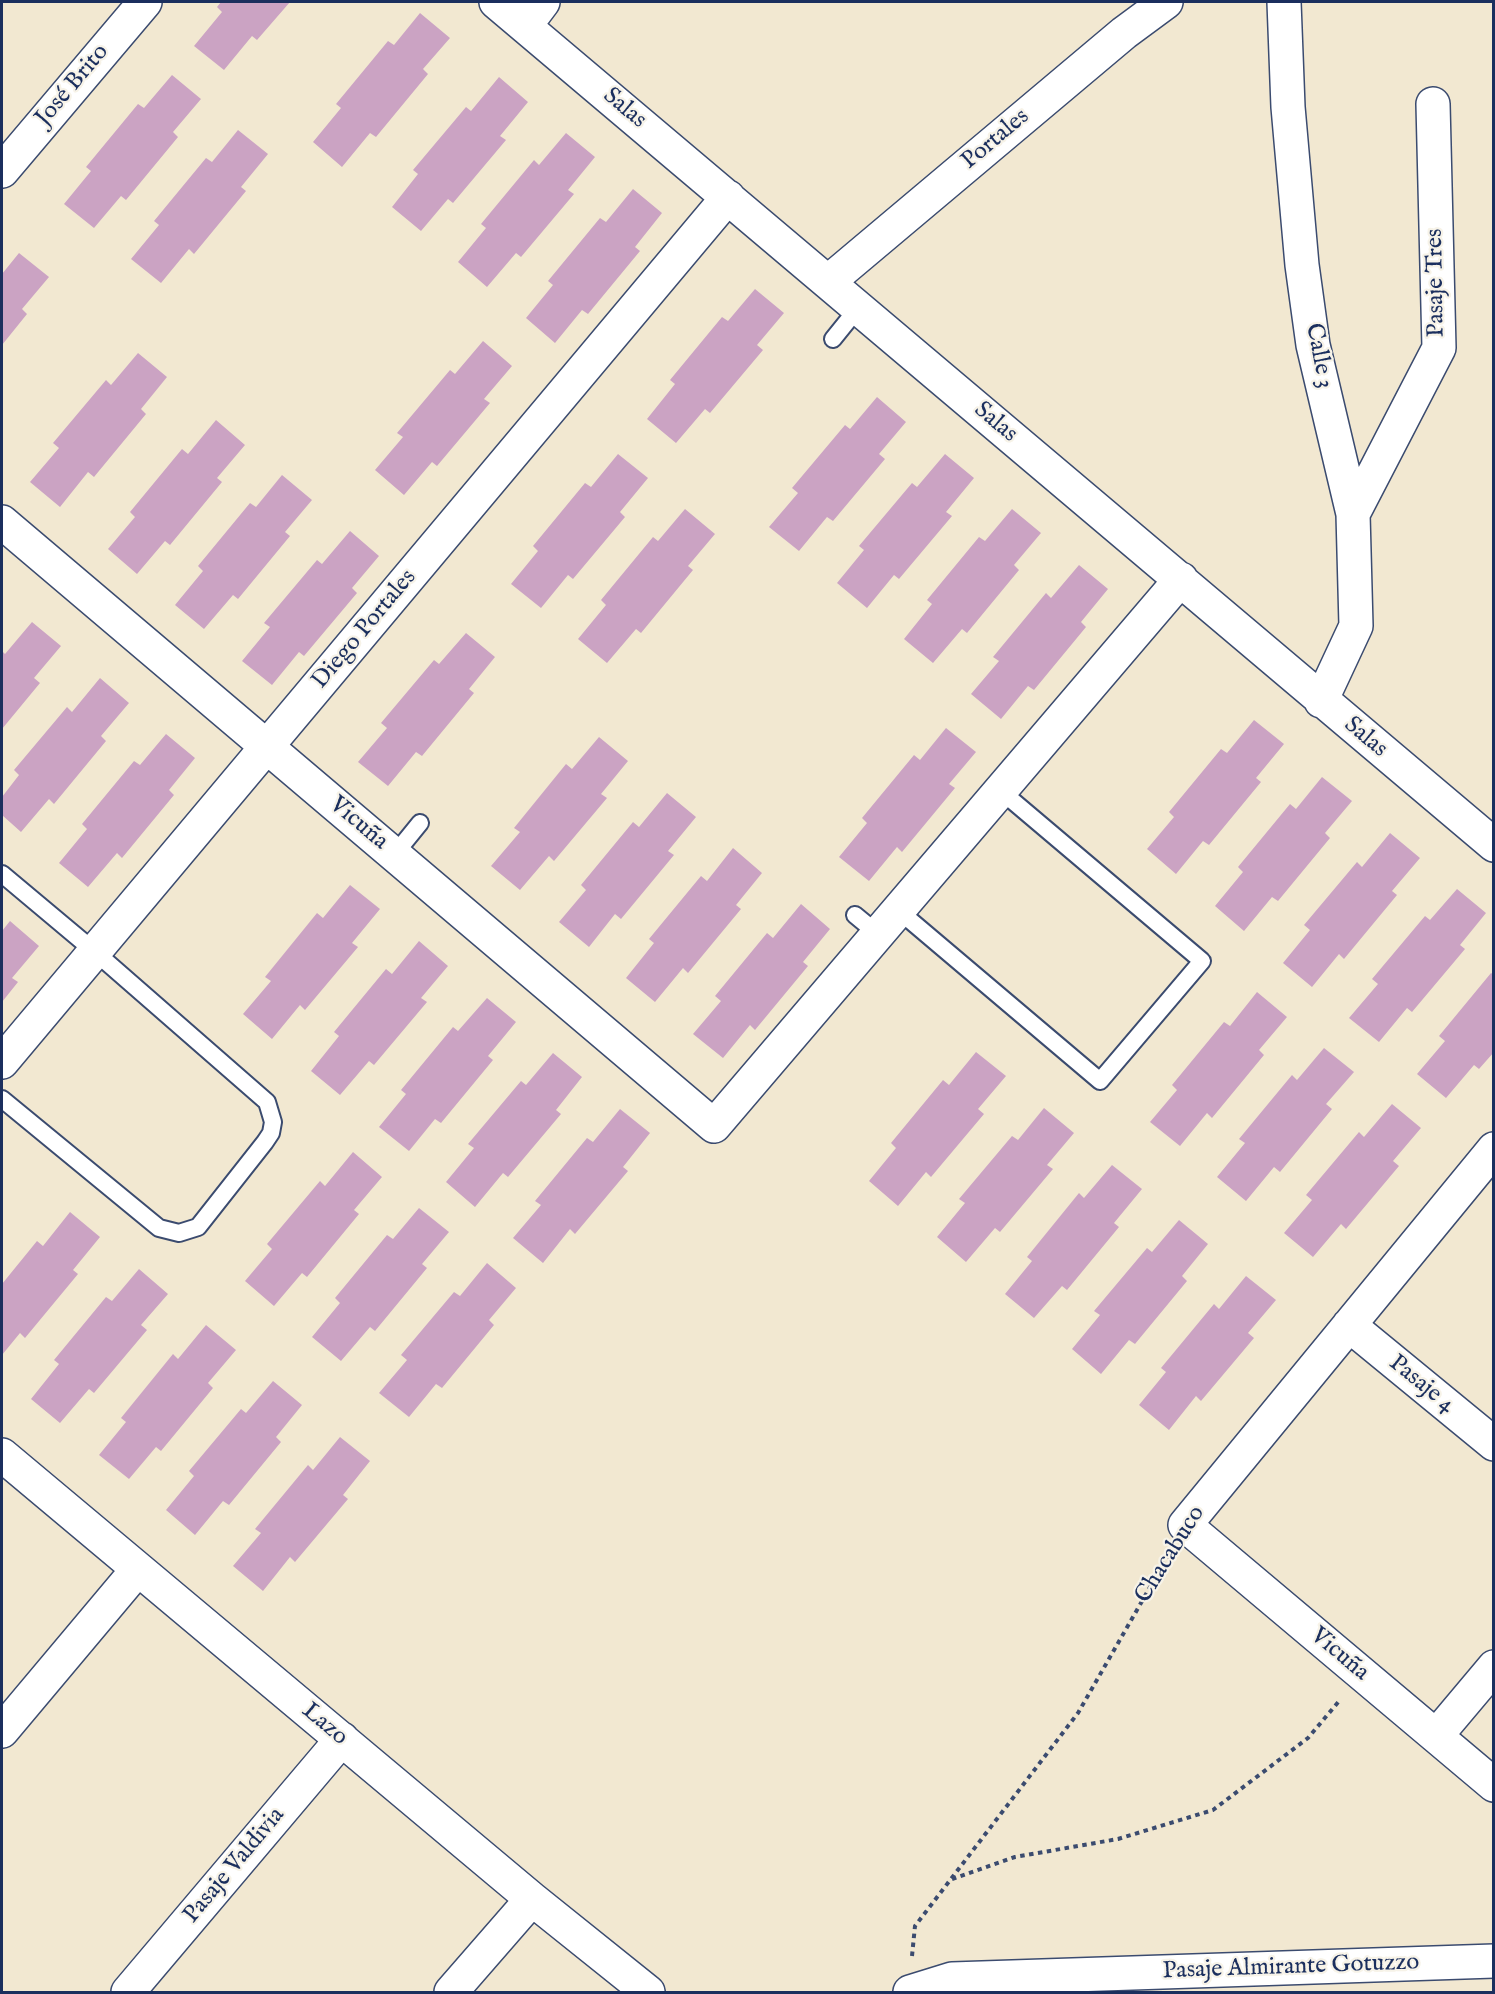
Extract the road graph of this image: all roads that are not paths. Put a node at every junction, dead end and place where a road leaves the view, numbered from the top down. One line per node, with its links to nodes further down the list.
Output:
1 (145, 2): 7 (street, José Brito)
2 (496, 2): 5 (street, Salas)
3 (1166, 2): 9 (street, Portales)
4 (1284, 2): 12 (street, Calle 3)
5 (534, 14): 8 (street, Salas)
6 (1433, 104): 12 (street, Pasaje Tres)
7 (2, 171)
8 (728, 197): 9 (street, Salas); 16 (street, Diego Portales)
9 (828, 282): 10 (street, Salas)
10 (858, 308): 11 (lane); 14 (street, Salas)
11 (833, 339)
12 (1353, 514): 15 (street, Calle 3)
13 (2, 522): 16 (street, Vicuña)
14 (1181, 579): 15 (street, Salas); 17 (street)
15 (1321, 701): 19 (street, Salas)
16 (266, 747): 20 (street, Vicuña); 23 (street, Diego Portales)
17 (1001, 791): 22 (street); 22 (lane)
18 (420, 823): 20 (lane)
19 (1494, 845)
20 (394, 855): 22 (street, Vicuña)
21 (2, 874): 23 (lane)
22 (877, 920)
23 (94, 951): 24 (street, Diego Portales); 25 (lane)
24 (2, 1062)
25 (2, 1099)
26 (1494, 1149): 27 (street, Chacabuco)
27 (1349, 1326): 28 (street, Pasaje 4); 30 (street, Chacabuco)
28 (1494, 1444)
29 (2, 1455): 31 (street, Lazo)
30 (1185, 1525): 34 (street, Vicuña)
31 (138, 1569): 33 (street); 35 (street, Lazo)
32 (1494, 1667): 34 (street)
33 (2, 1731)
34 (1436, 1736): 36 (street, Vicuña)
35 (342, 1739): 37 (street, Lazo); 39 (street, Pasaje Valdivia)
36 (1494, 1785)
37 (532, 1899): 40 (street); 41 (street, Lazo)
38 (1494, 1961): 42 (street, Pasaje Almirante Gotuzzo)
39 (128, 1992)
40 (451, 1992)
41 (648, 1992)
42 (910, 1992)

